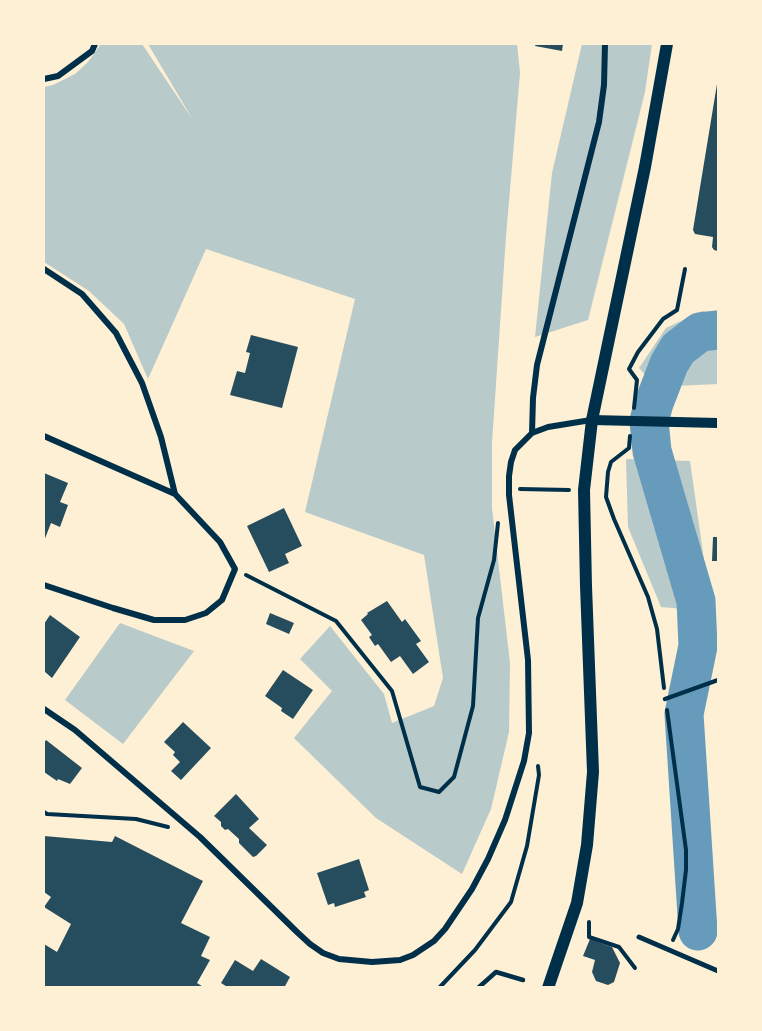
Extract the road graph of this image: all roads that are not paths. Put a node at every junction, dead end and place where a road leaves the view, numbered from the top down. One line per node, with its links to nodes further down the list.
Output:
1 (95, 44): 4 (street)
2 (605, 44): 8 (street)
3 (667, 44): 6 (main road)
4 (44, 79)
5 (44, 269): 10 (street)
6 (592, 420): 7 (street); 8 (street); 19 (main road)
7 (718, 423)
8 (532, 433): 14 (street)
9 (44, 436): 10 (street)
10 (175, 494): 11 (street)
11 (44, 585)
12 (718, 680): 13 (lane)
13 (665, 699)
14 (44, 709)
15 (639, 937): 16 (street)
16 (718, 970)
17 (523, 980): 18 (lane)
18 (478, 987)
19 (548, 987)

